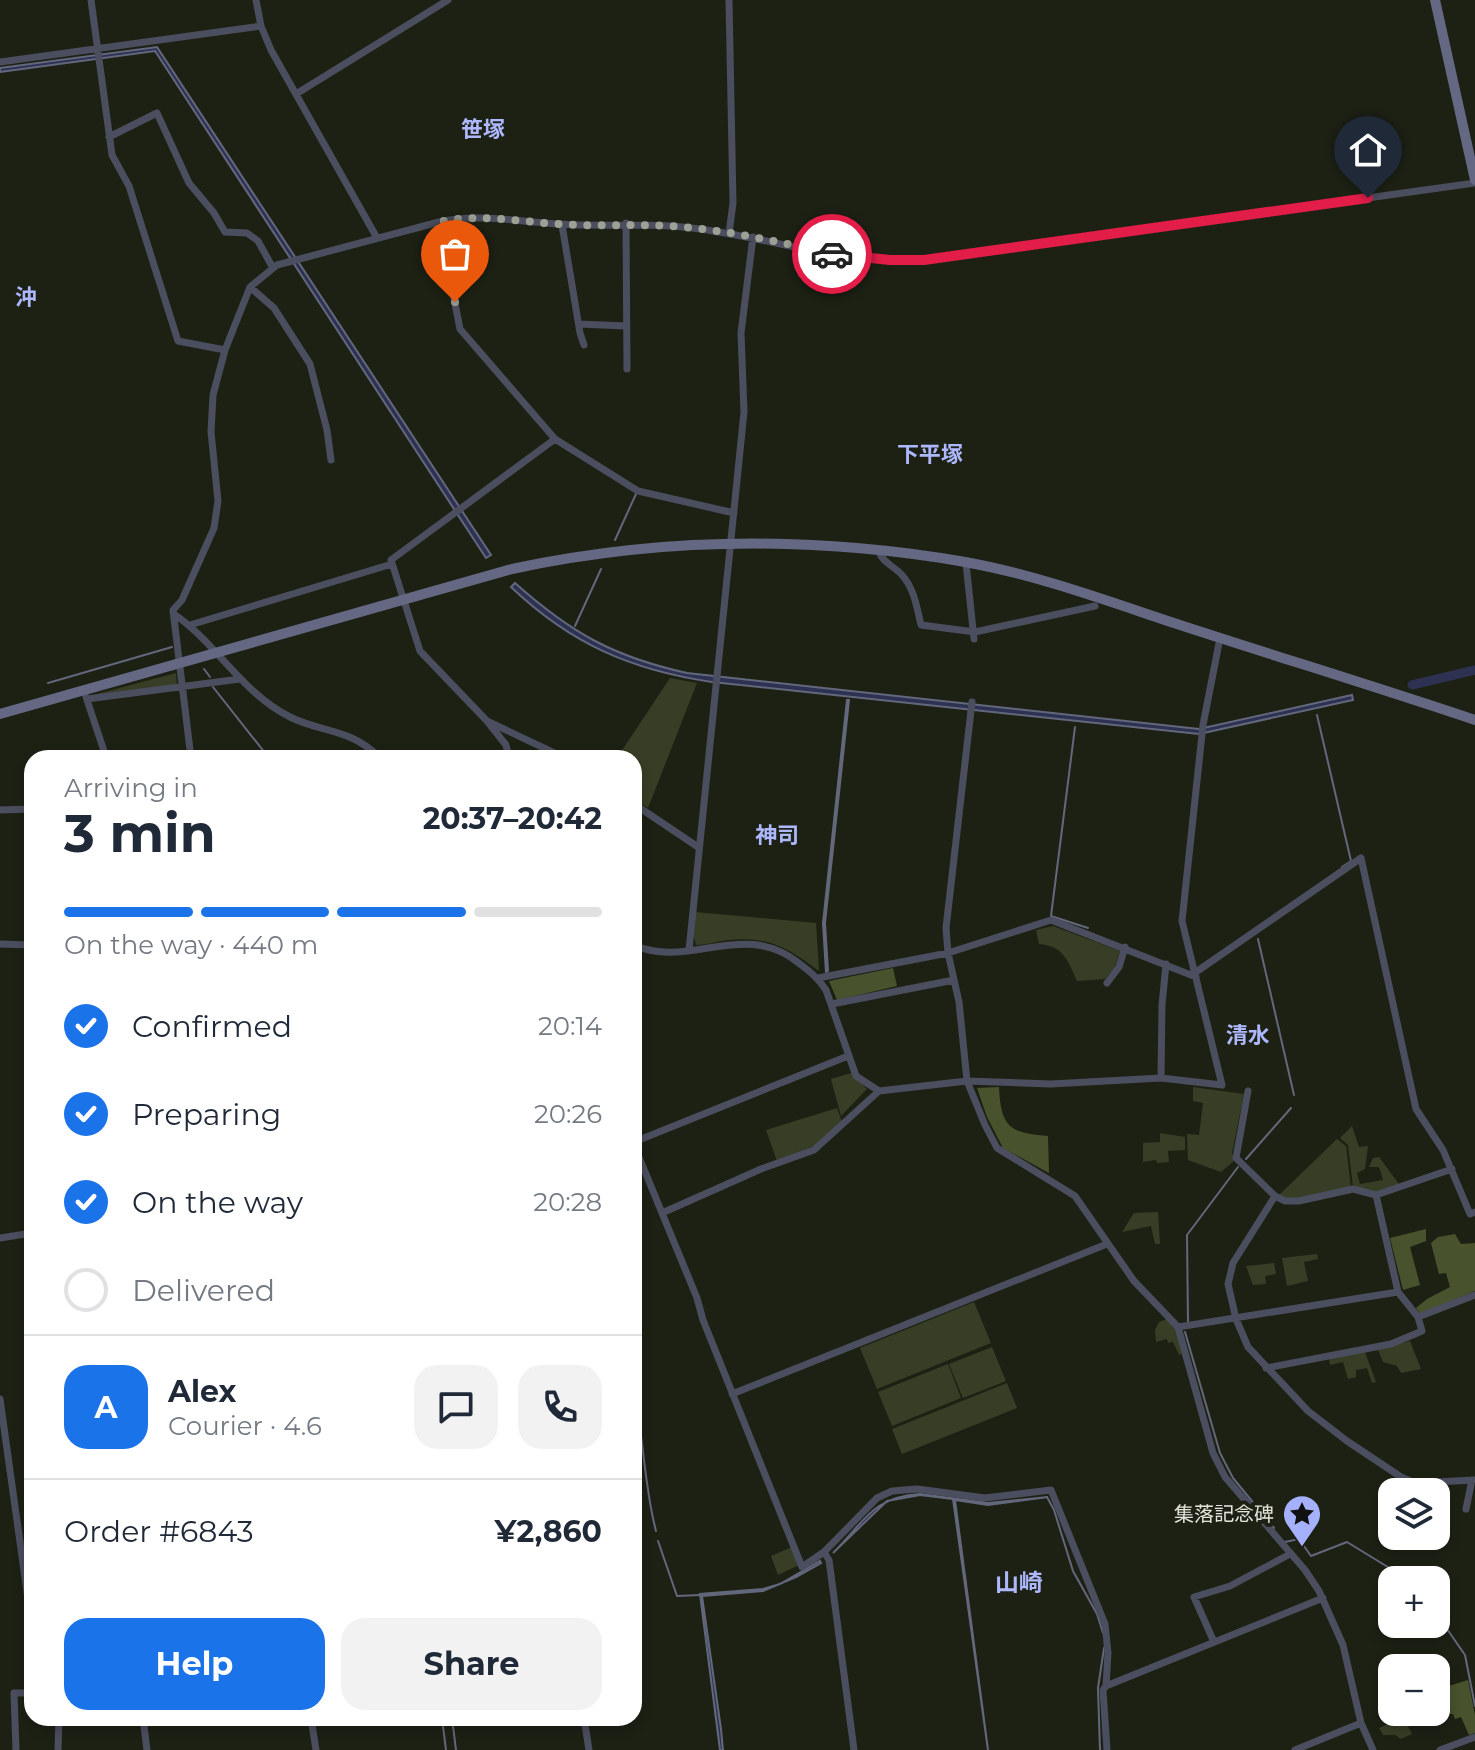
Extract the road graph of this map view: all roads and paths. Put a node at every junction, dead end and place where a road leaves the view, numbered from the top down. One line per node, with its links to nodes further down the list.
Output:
1 (91, 0): 7 (street)
2 (256, 0): 6 (street)
3 (448, 0): 9 (street)
4 (729, 0): 15 (street)
5 (1435, 0): 11 (street)
6 (261, 26): 7 (street); 9 (street)
7 (98, 49): 8 (street); 10 (street)
8 (0, 62)
9 (296, 94): 17 (street)
10 (109, 137): 18 (street); 23 (street)
11 (1475, 182): 16 (street)
12 (439, 222): 14 (street); 17 (street); 25 (street)
13 (626, 223): 14 (street); 15 (street); 21 (street)
14 (562, 225): 20 (street)
15 (729, 233): 16 (street)
16 (753, 237): 27 (street)
17 (377, 238): 18 (street)
18 (273, 268): 19 (street)
19 (250, 287): 23 (street); 26 (street)
20 (579, 324): 21 (street); 22 (street)
21 (626, 326): 24 (street)
22 (584, 345)
23 (225, 350): 34 (street)
24 (627, 369)
25 (555, 439): 27 (street); 31 (street)
26 (331, 460)
27 (734, 513): 28 (street)
28 (731, 543): 29 (street); 32 (street); 55 (street)
29 (879, 552): 30 (street); 36 (street)
30 (966, 563): 36 (street); 37 (street)
31 (392, 564): 32 (street); 35 (street)
32 (404, 598): 38 (street); 46 (street)
33 (1095, 606): 36 (street)
34 (174, 614): 35 (street); 39 (street)
35 (190, 625): 38 (street)
36 (974, 636)
37 (1220, 638): 45 (street); 63 (street)
38 (217, 651): 39 (street); 40 (street)
39 (179, 663): 41 (street); 42 (street)
40 (240, 679): 41 (street); 49 (street)
41 (183, 687): 42 (street); 48 (street)
42 (85, 694): 44 (street); 47 (street)
43 (972, 702): 61 (street)
44 (0, 714)
45 (1475, 720)
46 (487, 721): 50 (street); 51 (street)
47 (104, 750)
48 (190, 750)
49 (368, 750)
50 (507, 750)
51 (548, 750)
52 (24, 809): 54 (street)
53 (642, 809): 55 (street)
54 (0, 810)
55 (698, 847): 60 (street)
56 (0, 944): 57 (street)
57 (24, 945)
58 (642, 947): 60 (street)
59 (1125, 947): 61 (street); 62 (street); 66 (street)
60 (689, 950): 64 (street)
61 (948, 953): 64 (street); 65 (street)
62 (1166, 964): 63 (street); 69 (street)
63 (1196, 975): 69 (street); 75 (street)
64 (818, 978): 67 (street)
65 (954, 980): 67 (street); 70 (street)
66 (1107, 983)
67 (832, 1004): 68 (street)
68 (848, 1056): 71 (street); 73 (street)
69 (1161, 1078): 70 (street)
70 (967, 1081): 71 (street); 82 (street)
71 (879, 1091): 79 (street)
72 (1248, 1091): 77 (street)
73 (642, 1141)
74 (642, 1164): 79 (street)
75 (1452, 1169): 76 (street); 78 (street)
76 (1376, 1195): 77 (street); 83 (street)
77 (1275, 1196): 86 (street)
78 (1475, 1212)
79 (662, 1213): 89 (street)
80 (24, 1234): 81 (street)
81 (0, 1238)
82 (1107, 1244): 87 (street); 89 (street)
83 (1398, 1292): 85 (street); 86 (street)
84 (1475, 1295): 85 (street)
85 (1418, 1317): 88 (street)
86 (1236, 1319): 87 (street); 88 (street)
87 (1178, 1327): 94 (street)
88 (1266, 1368): 91 (street)
89 (732, 1394): 93 (street)
90 (0, 1399): 95 (street)
91 (1474, 1480): 92 (street)
92 (1466, 1509)
93 (824, 1552): 98 (street); 111 (street)
94 (1290, 1554): 96 (street); 97 (street)
95 (24, 1569)
96 (1323, 1598): 97 (street); 100 (street)
97 (1214, 1642): 98 (street)
98 (1106, 1686): 112 (street)
99 (24, 1693): 106 (street)
100 (1361, 1723): 113 (street); 114 (street)
101 (59, 1726): 107 (street)
102 (144, 1726): 108 (street)
103 (312, 1726): 109 (street)
104 (585, 1726): 110 (street)
105 (1475, 1737): 115 (street)
106 (16, 1750)
107 (58, 1750)
108 (147, 1750)
109 (316, 1750)
110 (589, 1750)
111 (854, 1750)
112 (1107, 1750)
113 (1295, 1750)
114 (1373, 1750)
115 (1440, 1750)

